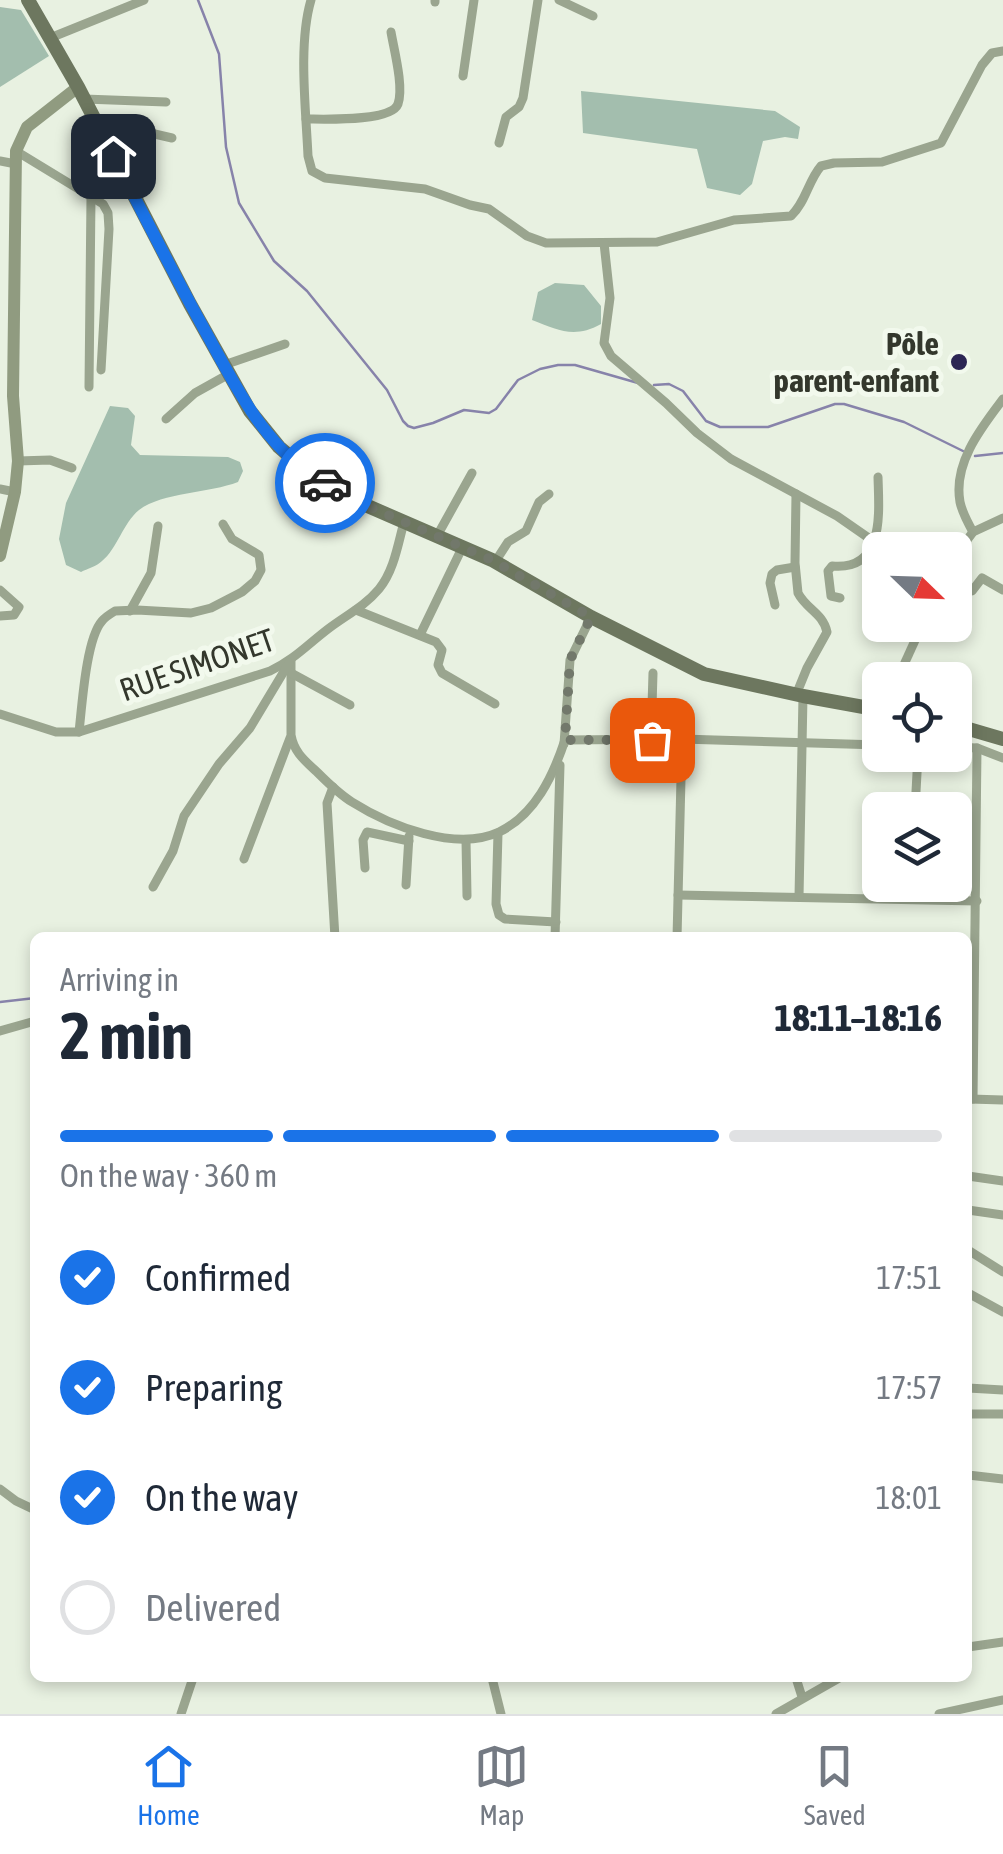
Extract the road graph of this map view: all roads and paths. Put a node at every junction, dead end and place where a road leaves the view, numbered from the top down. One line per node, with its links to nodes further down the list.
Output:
1 (28, 0): 9 (main road)
2 (144, 0): 9 (street)
3 (311, 0): 14 (street)
4 (474, 0): 11 (street)
5 (538, 0): 17 (street)
6 (559, 0): 7 (street)
7 (593, 16)
8 (392, 32): 14 (street)
9 (50, 38): 12 (main road)
10 (1003, 51): 21 (street)
11 (463, 76)
12 (81, 93): 13 (street); 15 (main road); 18 (main road)
13 (166, 102)
14 (306, 119): 21 (street)
15 (94, 120): 16 (street); 25 (main road)
16 (172, 138)
17 (499, 142)
18 (16, 157): 19 (street); 20 (street); 22 (main road)
19 (0, 160)
20 (91, 197): 24 (street); 26 (street)
21 (604, 243): 35 (street)
22 (7, 275): 29 (main road)
23 (284, 344): 25 (street)
24 (101, 370)
25 (226, 370): 28 (street); 37 (main road)
26 (88, 387)
27 (1003, 399): 41 (street)
28 (166, 419)
29 (18, 461): 30 (street); 33 (main road)
30 (72, 468)
31 (472, 473): 43 (street)
32 (878, 476): 40 (street)
33 (7, 490): 45 (main road)
34 (549, 494): 47 (street)
35 (796, 494): 42 (street); 48 (street)
36 (1003, 518): 41 (street)
37 (404, 522): 43 (main road); 55 (street, RUE SIMONET)
38 (223, 524): 54 (street)
39 (158, 526): 54 (street)
40 (875, 532)
41 (973, 532)
42 (862, 534)
43 (438, 536): 44 (main road)
44 (464, 546): 47 (main road); 58 (street)
45 (0, 556)
46 (862, 560): 52 (street)
47 (495, 562): 57 (main road)
48 (795, 567): 53 (street); 62 (street)
49 (0, 590): 56 (street)
50 (1003, 590): 51 (street)
51 (972, 591)
52 (840, 598)
53 (776, 604)
54 (130, 610): 68 (street)
55 (356, 610): 58 (street); 59 (street, RUE SIMONET)
56 (0, 616)
57 (591, 617): 62 (main road); 72 (street)
58 (420, 635): 63 (street)
59 (291, 661): 60 (street); 68 (street, RUE SIMONET); 87 (street)
60 (291, 673): 64 (street); 69 (street)
61 (653, 673): 73 (street)
62 (799, 696): 65 (main road); 74 (street)
63 (496, 704)
64 (350, 705)
65 (862, 707)
66 (0, 714): 68 (street, RUE SIMONET)
67 (972, 730): 71 (main road)
68 (79, 732)
69 (291, 735): 79 (street); 84 (street)
70 (682, 738): 73 (street); 74 (street); 88 (street)
71 (1003, 739)
72 (565, 740): 73 (street); 81 (street); 94 (street)
73 (652, 740)
74 (801, 741): 75 (street); 90 (street)
75 (862, 744)
76 (972, 748): 77 (street)
77 (977, 748): 78 (street); 93 (street)
78 (1003, 758)
79 (333, 787): 80 (street); 95 (street)
80 (410, 828): 82 (street); 83 (street)
81 (498, 833): 82 (street); 94 (street)
82 (466, 840): 89 (street)
83 (409, 841): 85 (street); 86 (street)
84 (244, 859)
85 (365, 868)
86 (406, 885)
87 (153, 887)
88 (678, 895): 90 (street); 97 (street)
89 (467, 896)
90 (799, 897): 91 (street)
91 (862, 898)
92 (972, 901): 93 (street)
93 (976, 901): 98 (street)
94 (556, 922): 96 (street)
95 (334, 932)
96 (555, 932)
97 (678, 932)
98 (972, 964)
99 (30, 1022): 100 (street)
100 (0, 1031)
101 (972, 1098): 102 (street)
102 (1003, 1100)
103 (972, 1177): 104 (street)
104 (1003, 1181)
105 (972, 1211): 106 (street)
106 (1003, 1215)
107 (972, 1253): 108 (street)
108 (1003, 1272)
109 (972, 1295): 110 (street)
110 (1003, 1312)
111 (972, 1388): 112 (street)
112 (1003, 1390)
113 (972, 1414): 114 (street)
114 (1003, 1414)
115 (972, 1475): 116 (street)
116 (1003, 1479)
117 (0, 1489): 118 (street)
118 (30, 1508)
119 (1003, 1642): 120 (street)
120 (972, 1646)
121 (192, 1682): 127 (street)
122 (493, 1682): 128 (street)
123 (797, 1682): 125 (street)
124 (825, 1682): 125 (street)
125 (802, 1698): 129 (street)
126 (1003, 1700): 130 (street)
127 (181, 1714)
128 (501, 1714)
129 (776, 1714)
130 (940, 1714)

